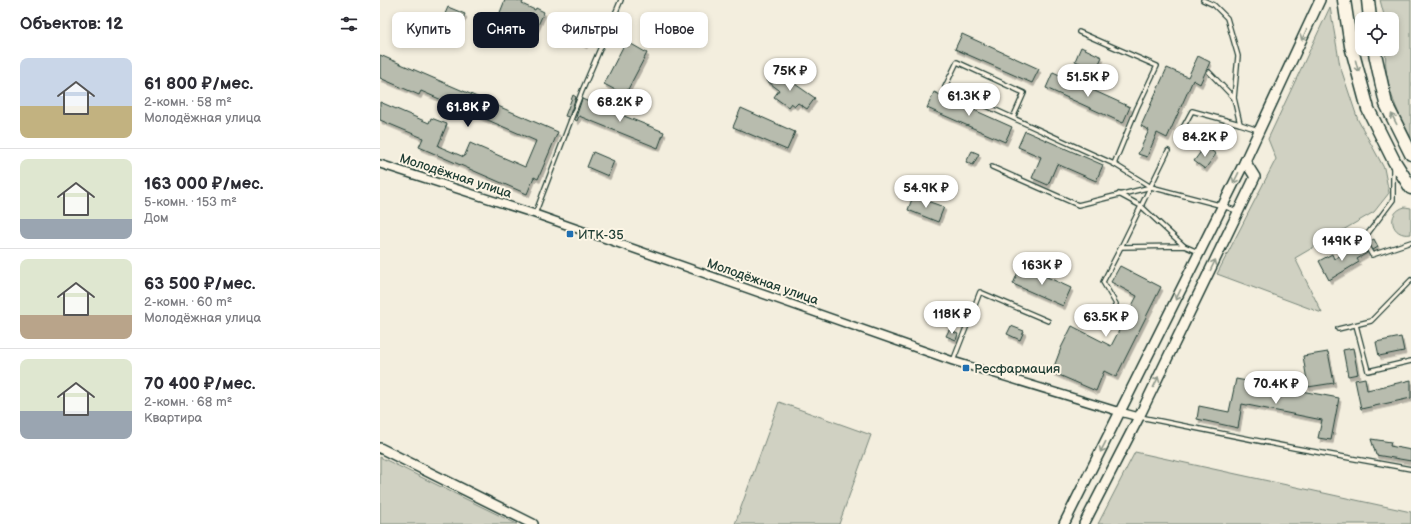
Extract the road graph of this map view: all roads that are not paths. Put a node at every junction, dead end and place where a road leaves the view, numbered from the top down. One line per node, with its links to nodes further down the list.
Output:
1 (621, 0): 28 (lane)
2 (1203, 0): 10 (lane)
3 (1320, 0): 13 (street, one-way to 13)
4 (1344, 0): 18 (highway, one-way to 18)
5 (1368, 0): 6 (highway)
6 (1369, 12)
7 (1080, 32): 20 (lane)
8 (1376, 56): 16 (highway, one-way to 8)
9 (1209, 72): 10 (lane)
10 (1234, 98): 12 (lane)
11 (1013, 118): 11 (lane); 20 (lane)
12 (1240, 124): 13 (lane); 14 (lane)
13 (1259, 131): 17 (street)
14 (1179, 135)
15 (1168, 152): 22 (lane)
16 (1411, 154)
17 (1245, 161): 26 (street, one-way to 26); 27 (street)
18 (1394, 161): 23 (highway); 29 (lane)
19 (380, 164): 28 (street, Молодёжная улица)
20 (1114, 164): 22 (lane)
21 (992, 167): 24 (lane)
22 (1151, 187): 24 (lane); 25 (lane); 26 (lane)
23 (1411, 188)
24 (1119, 194): 25 (lane)
25 (1141, 206): 30 (lane); 31 (lane)
26 (1223, 206): 27 (lane); 32 (street)
27 (1238, 212): 41 (street, one-way to 27)
28 (535, 214): 38 (street, Молодёжная улица)
29 (1411, 242)
30 (1184, 246): 31 (lane); 32 (lane)
31 (1121, 247): 36 (lane)
32 (1199, 252): 40 (street, one-way to 40)
33 (1411, 280): 35 (lane)
34 (1048, 321): 38 (lane)
35 (1356, 325): 37 (lane); 39 (lane)
36 (1105, 326)
37 (1338, 329)
38 (953, 361): 40 (street, Молодёжная улица)
39 (1411, 361)
40 (1120, 412): 41 (street, Молодёжная улица); 45 (street, one-way to 45)
41 (1139, 417): 43 (lane); 46 (street)
42 (380, 448): 44 (street)
43 (1411, 469)
44 (533, 524)
45 (1064, 524)
46 (1084, 524)

